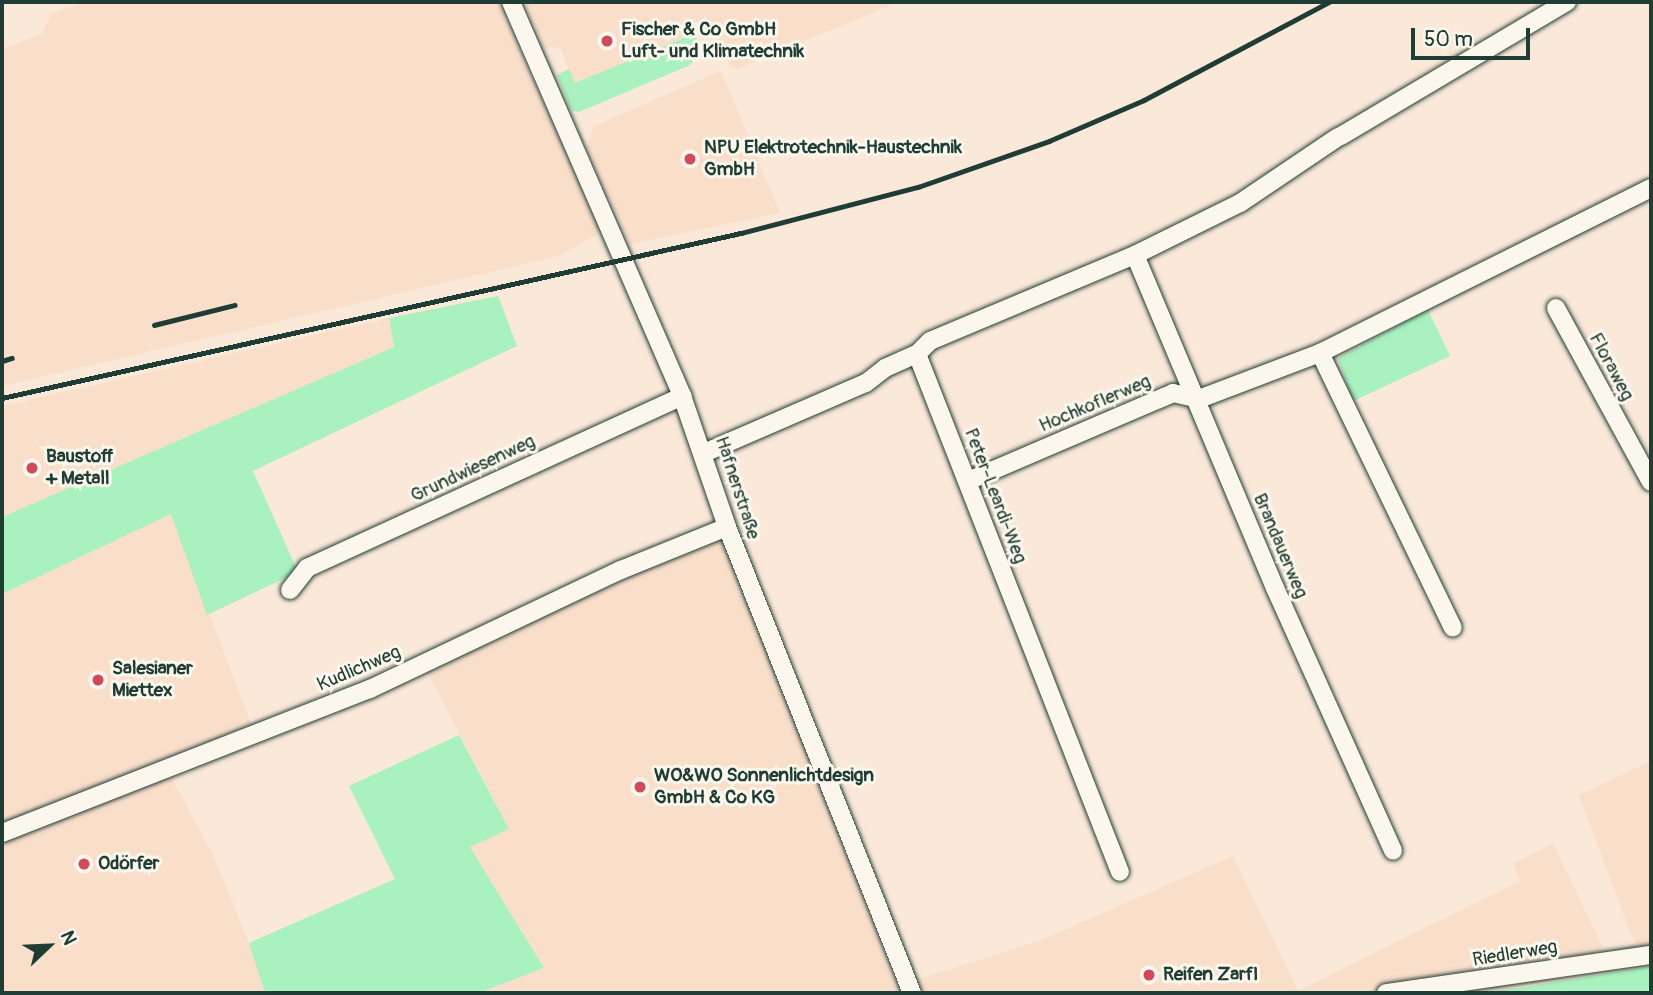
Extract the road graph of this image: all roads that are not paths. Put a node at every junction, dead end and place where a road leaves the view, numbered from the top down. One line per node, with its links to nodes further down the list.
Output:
1 (511, 2): 8 (street, Hafnerstraße)
2 (1567, 2): 4 (street)
3 (1651, 188): 6 (street, Hochkoflerweg)
4 (1135, 255): 7 (street); 9 (street, Brandauerweg)
5 (1556, 308): 12 (street, Floraweg)
6 (1320, 352): 9 (street, Hochkoflerweg); 15 (street)
7 (917, 354): 10 (street); 11 (street, Peter-Leardi-Weg)
8 (682, 396): 10 (street, Hafnerstraße); 14 (street, Grundwiesenweg)
9 (1199, 399): 11 (street, Hochkoflerweg); 17 (street, Brandauerweg)
10 (705, 453): 13 (street, Hafnerstraße)
11 (968, 481): 18 (street, Peter-Leardi-Weg)
12 (1651, 482)
13 (727, 527): 16 (street, Kudlichweg); 20 (street, Hafnerstraße)
14 (290, 590)
15 (1453, 628)
16 (2, 833)
17 (1394, 851)
18 (1120, 872)
19 (1651, 956): 21 (street, Riedlerweg)
20 (912, 993)
21 (1385, 993)

